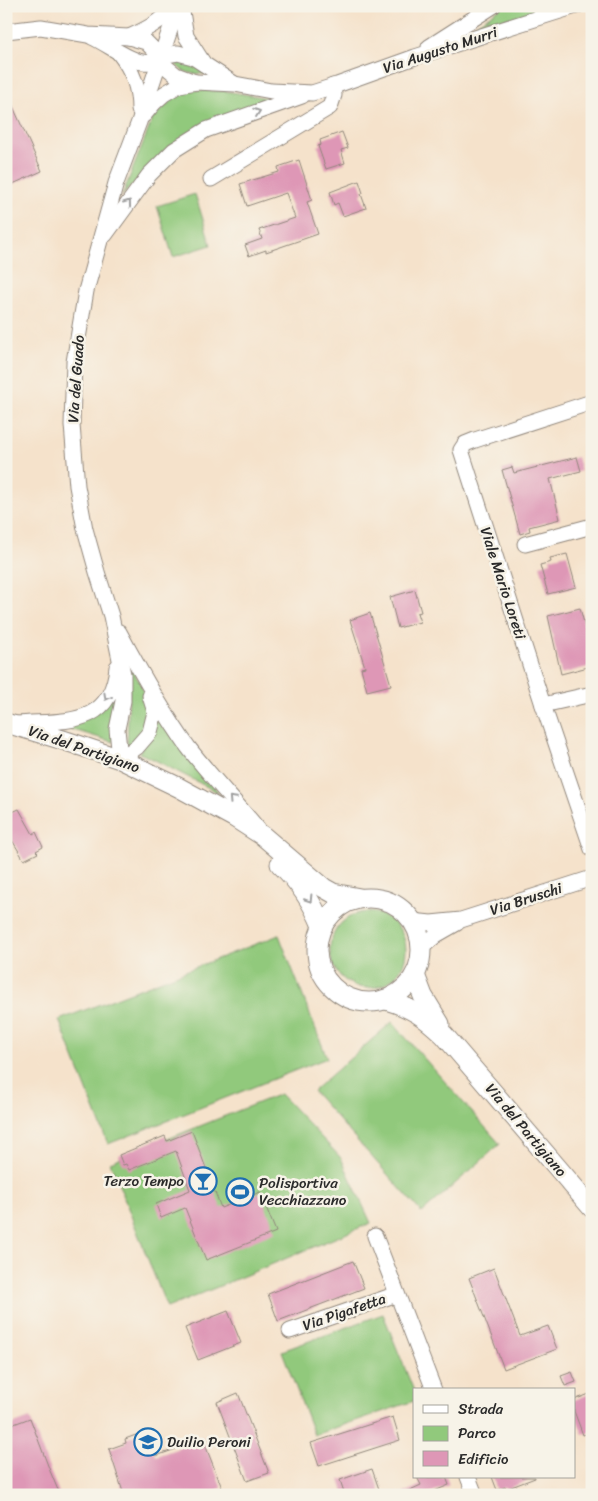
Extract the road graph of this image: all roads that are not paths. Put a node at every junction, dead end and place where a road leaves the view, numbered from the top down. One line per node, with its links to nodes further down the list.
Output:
1 (178, 6): 6 (street); 9 (street, Via del Guado); 10 (street, Via Augusto Murri)
2 (493, 6): 8 (street)
3 (576, 6): 8 (street, Via Augusto Murri)
4 (6, 31): 5 (street)
5 (88, 35): 6 (street); 7 (street)
6 (128, 37): 9 (street)
7 (118, 52): 9 (street); 15 (street)
8 (415, 57): 13 (street, Via Augusto Murri)
9 (160, 58): 10 (street, Via Augusto Murri); 11 (street, Via Augusto Murri); 15 (street, Via del Guado)
10 (205, 65): 12 (street, Via Augusto Murri)
11 (196, 82): 12 (street, Via Augusto Murri); 15 (street, Via Augusto Murri)
12 (235, 84): 14 (street, Via Augusto Murri)
13 (334, 86): 14 (street, Via Augusto Murri); 16 (street)
14 (312, 93): 17 (street, one-way to 14)
15 (139, 122): 17 (street, Via del Guado)
16 (211, 179)
17 (100, 243): 21 (street, Via del Guado)
18 (592, 402): 25 (street, Viale Mario Loreti)
19 (592, 526): 20 (street)
20 (525, 544)
21 (111, 616): 22 (street, Via del Guado); 23 (street)
22 (118, 650): 26 (street, one-way to 26); 27 (street, Via del Guado)
23 (145, 679): 27 (street); 29 (street, one-way to 23)
24 (592, 694): 25 (street)
25 (543, 705): 30 (street, Viale Mario Loreti)
26 (8, 724): 27 (main road, Via del Partigiano)
27 (120, 759): 28 (main road, Via del Partigiano)
28 (211, 805): 29 (main road, Via del Partigiano); 35 (main road, Via del Partigiano, one-way to 35)
29 (263, 836): 32 (main road, Via del Partigiano)
30 (592, 849)
31 (592, 878): 33 (street, Via Bruschi)
32 (360, 898): 34 (main road); 35 (main road)
33 (461, 920): 34 (street, Via Bruschi); 36 (street, Via Bruschi)
34 (412, 921): 36 (main road)
35 (322, 926): 38 (main road)
36 (421, 948): 37 (main road)
37 (415, 976): 38 (main road); 39 (main road, Via del Partigiano)
38 (386, 1000): 39 (main road, Via del Partigiano)
39 (460, 1052): 40 (main road, Via del Partigiano)
40 (592, 1208)
41 (375, 1236): 42 (street, Via Pigafetta)
42 (398, 1294): 43 (street, Via Pigafetta); 44 (street, Via Pigafetta)
43 (290, 1331)
44 (433, 1388)
45 (468, 1478): 46 (street)
46 (474, 1495)

